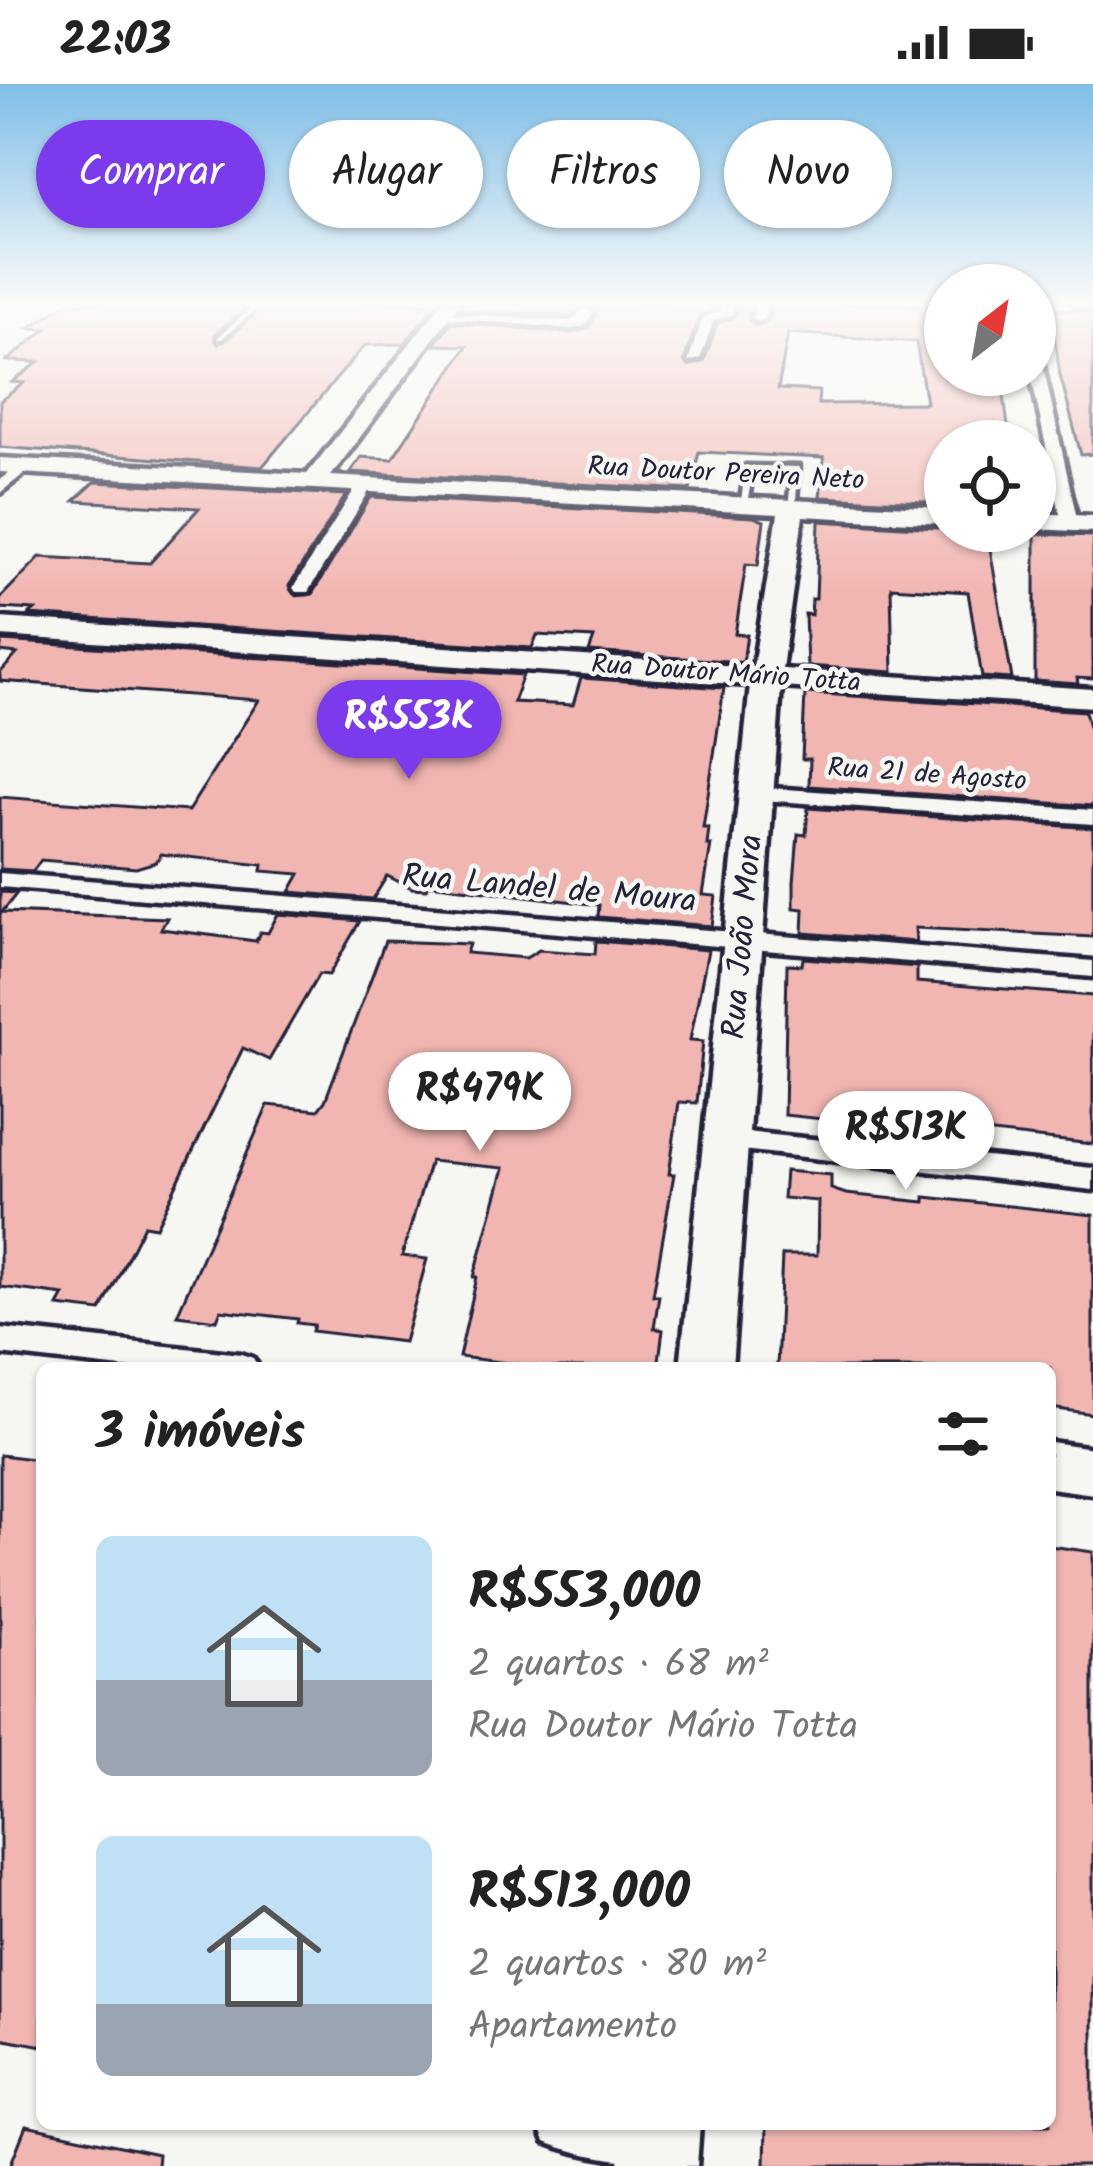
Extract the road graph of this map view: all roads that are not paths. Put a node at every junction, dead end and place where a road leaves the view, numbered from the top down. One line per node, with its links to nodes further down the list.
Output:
1 (376, 400): 4 (street)
2 (1046, 400): 10 (street)
3 (13, 466): 4 (street, Rua Doutor Pereira Neto); 6 (street)
4 (314, 482): 5 (street, Rua Doutor Pereira Neto)
5 (365, 485): 7 (street, Rua Doutor Pereira Neto); 11 (street)
6 (0, 488)
7 (743, 505): 8 (street, Rua Doutor Pereira Neto); 8 (lane)
8 (792, 508): 9 (street, Rua Doutor Pereira Neto); 13 (street, Rua João Mora)
9 (924, 515)
10 (1082, 524)
11 (302, 588)
12 (0, 627): 13 (street, Rua Doutor Mário Totta)
13 (766, 677): 14 (street, Rua Doutor Mário Totta); 15 (street, Rua João Mora)
14 (1093, 698)
15 (756, 794): 16 (street, Rua 21 de Agosto); 18 (street, Rua João Mora)
16 (1093, 817)
17 (0, 880): 18 (street, Rua Landel de Moura)
18 (743, 942): 19 (street, Rua Landel de Moura); 20 (street, Rua João Mora)
19 (1093, 969)
20 (726, 1140): 21 (street); 24 (street, Rua João Mora)
21 (1093, 1179)
22 (0, 1341): 23 (street)
23 (187, 1362)
24 (707, 1362)
25 (1056, 1466): 26 (street)
26 (1093, 1471)
27 (591, 2130): 28 (street)
28 (660, 2144)

